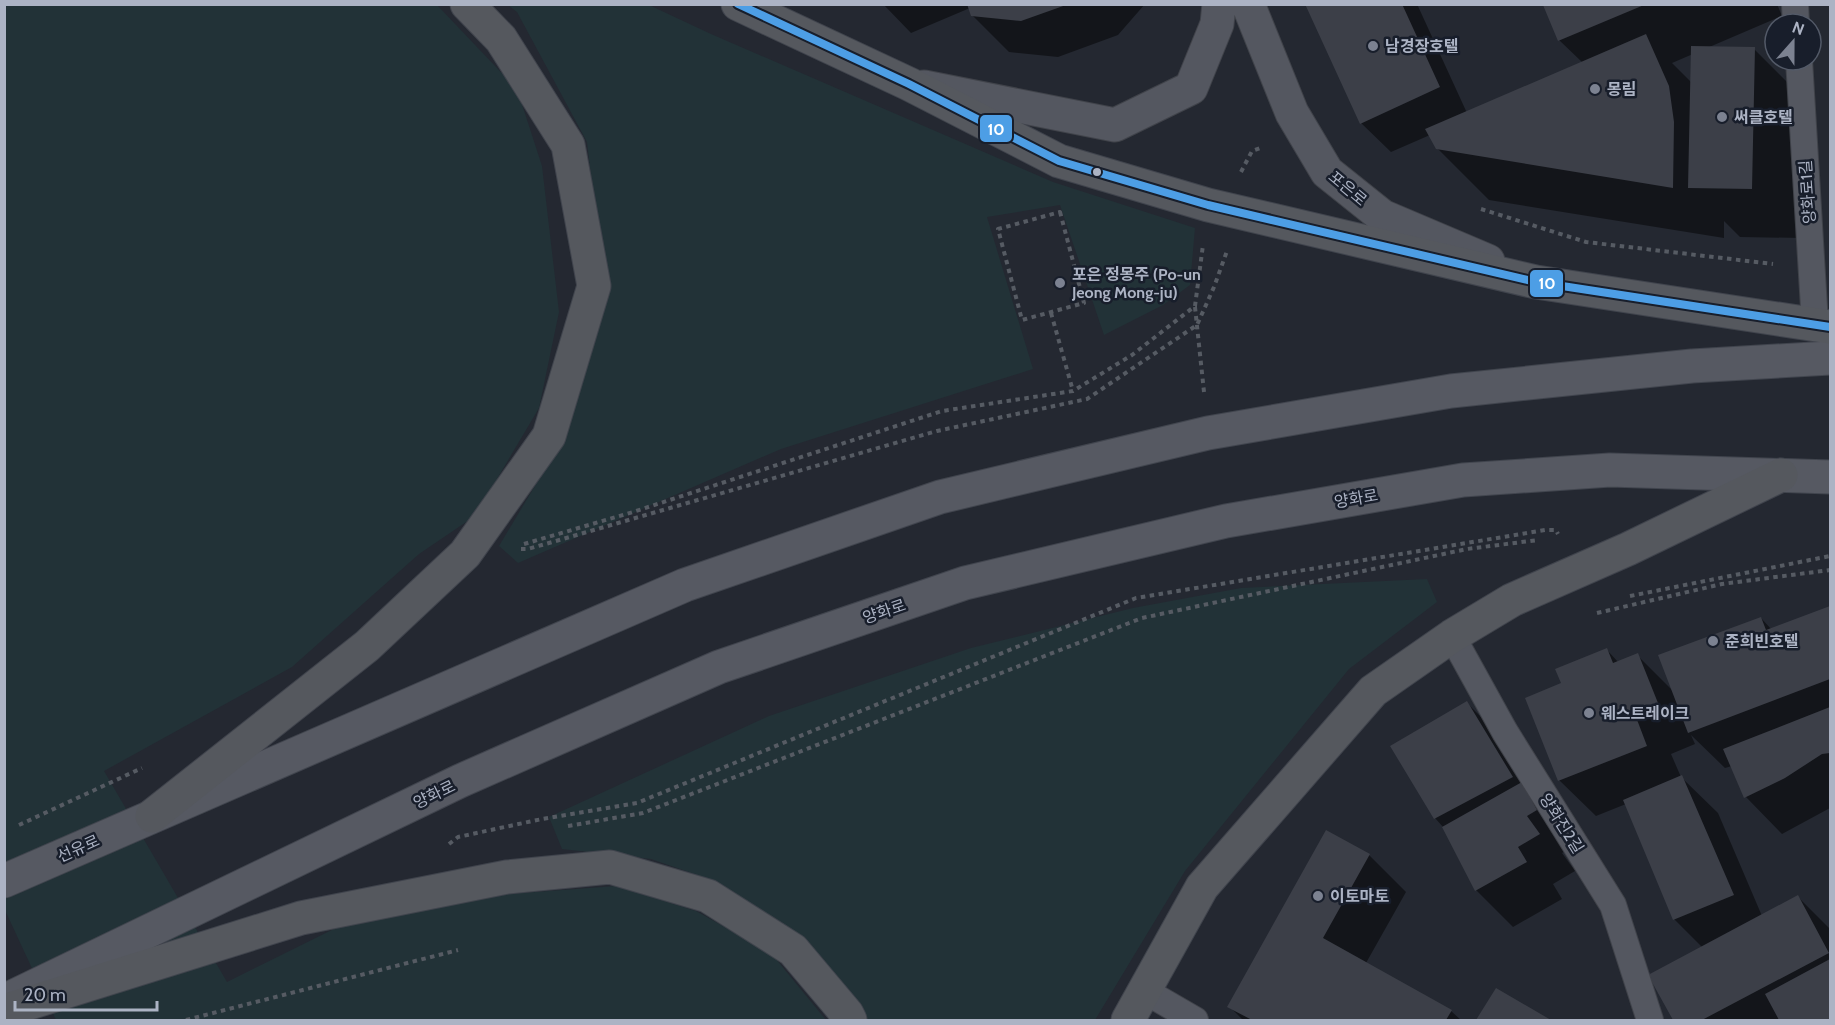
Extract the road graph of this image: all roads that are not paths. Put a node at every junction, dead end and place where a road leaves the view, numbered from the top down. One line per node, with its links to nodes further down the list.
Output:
1 (467, 4): 13 (highway)
2 (738, 4): 6 (highway)
3 (1219, 4): 6 (street)
4 (1248, 4): 7 (street, 포은로)
5 (1800, 72): 8 (lane, 양화로1길)
6 (909, 84): 7 (highway)
7 (1536, 282): 8 (highway)
8 (1823, 325)
9 (1830, 358): 13 (main road)
10 (1781, 475): 11 (main road, 양화로); 12 (highway); 16 (main road, 양화로)
11 (1830, 477)
12 (1452, 636): 15 (highway); 21 (lane, 양화진2길)
13 (152, 816): 14 (main road, 선유로)
14 (4, 881)
15 (1144, 991): 19 (highway); 20 (lane)
16 (4, 1000)
17 (4, 1011): 18 (highway)
18 (850, 1020)
19 (1128, 1020)
20 (1194, 1020)
21 (1650, 1020)

